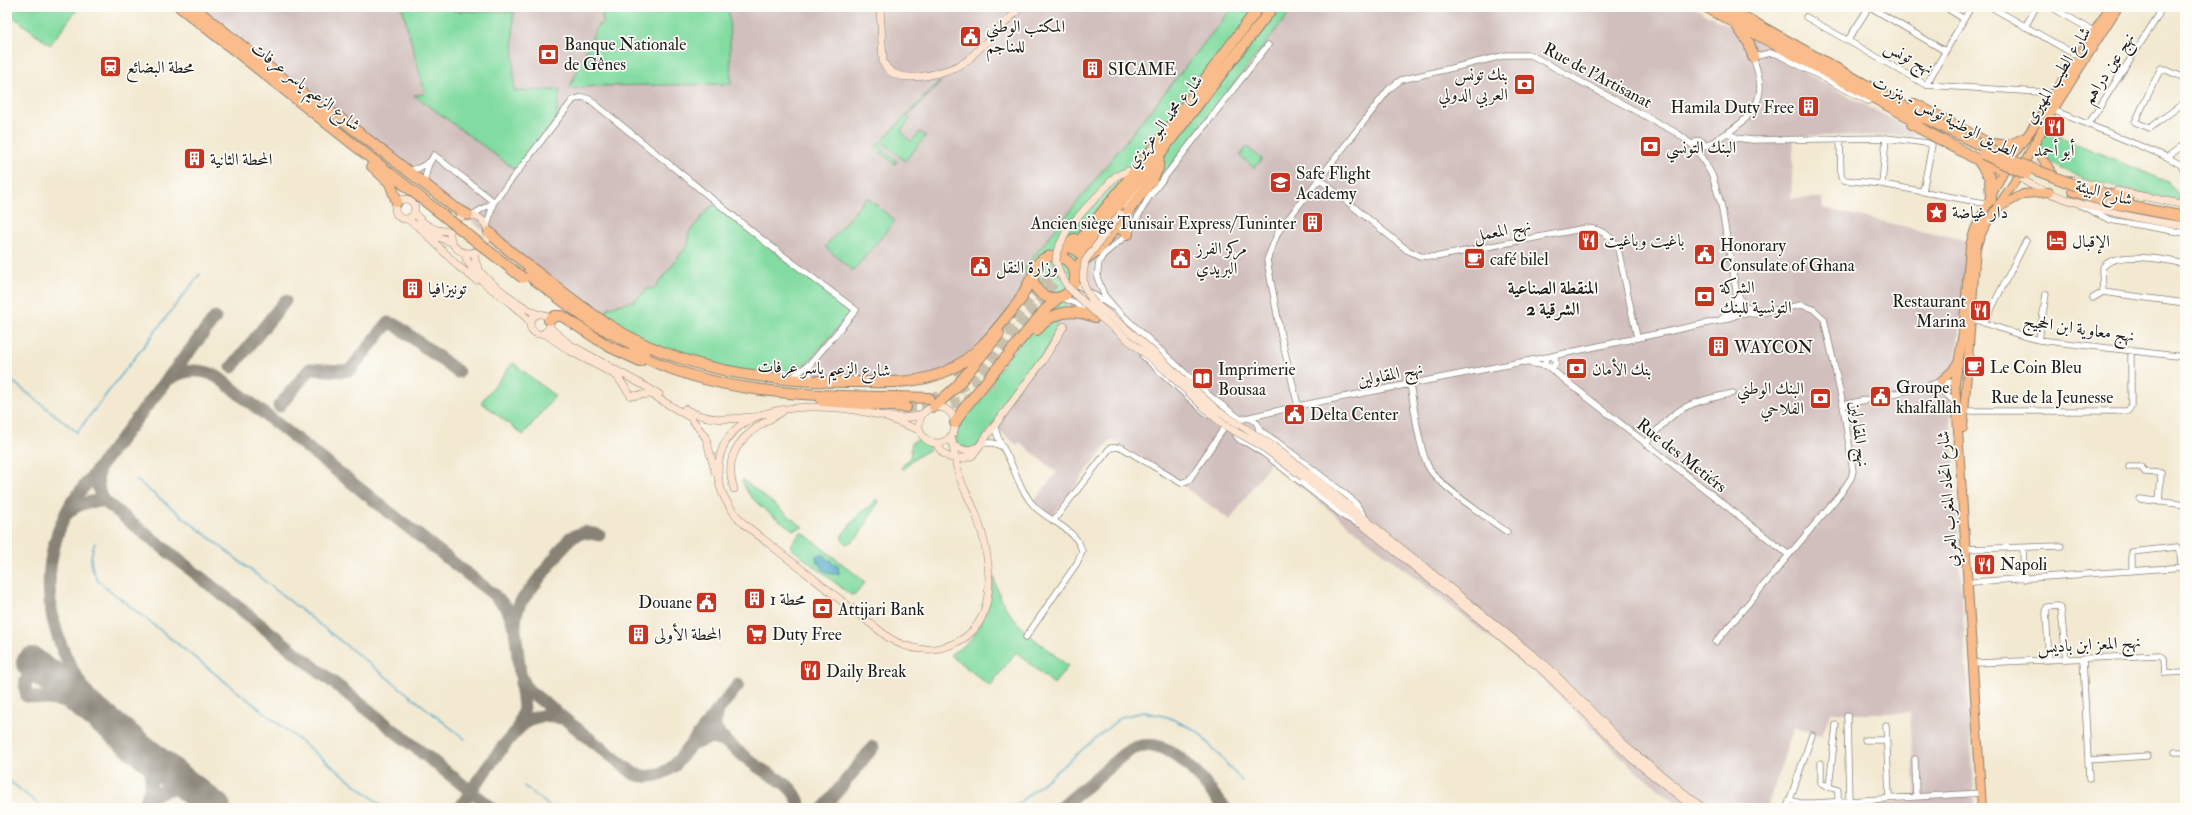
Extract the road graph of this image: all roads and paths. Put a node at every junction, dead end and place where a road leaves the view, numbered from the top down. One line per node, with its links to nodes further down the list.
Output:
1 (180, 7): 41 (highway, شارع الزعيم ياسر عرفات)
2 (193, 7): 37 (highway, شارع الزعيم ياسر عرفات)
3 (880, 7): 4 (street)
4 (1021, 7)
5 (1259, 7): 49 (highway, شارع محمد البوعزيزي)
6 (1706, 7): 22 (highway, الطريق الوطنية تونس - بنزرت)
7 (1726, 7): 28 (highway, الطريق الوطنية تونس - بنزرت)
8 (1870, 7): 19 (street); 25 (street)
9 (1884, 7): 19 (street)
10 (1971, 7): 21 (street)
11 (1991, 7): 23 (street)
12 (2036, 7): 23 (street)
13 (2051, 7): 24 (street)
14 (2110, 7): 24 (main road, شارع الطيب المهيري)
15 (2118, 7): 30 (main road, شارع الطيب المهيري)
16 (2156, 7): 40 (street, نهج عين دراهم)
17 (1272, 8): 55 (highway, شارع محمد البوعزيزي)
18 (1947, 8): 21 (street)
19 (1881, 13): 27 (street)
20 (1806, 17): 25 (street, نهج تونس)
21 (1964, 19): 27 (street)
22 (1734, 22): 29 (highway); 31 (highway, الطريق الوطنية تونس - بنزرت)
23 (2025, 27): 30 (street)
24 (2095, 32): 30 (main road, شارع الطيب المهيري)
25 (1848, 40): 33 (street, نهج تونس)
26 (1268, 45): 91 (street)
27 (1945, 51): 33 (street)
28 (1810, 53): 39 (highway, الطريق الوطنية تونس - بنزرت); 51 (highway)
29 (1753, 57): 35 (street); 43 (street)
30 (2082, 58): 34 (main road, شارع الطيب المهيري); 38 (main road, شارع الطيب المهيري)
31 (1813, 67): 35 (highway); 39 (highway, الطريق الوطنية تونس - بنزرت)
32 (2185, 78): 36 (street)
33 (1926, 85): 34 (street, نهج تونس)
34 (2055, 93): 50 (main road, شارع الطيب المهيري)
35 (1868, 101): 47 (highway)
36 (2185, 102)
37 (322, 110): 62 (highway); 71 (highway, شارع الزعيم ياسر عرفات)
38 (2053, 110): 40 (street); 50 (main road, شارع الطيب المهيري)
39 (1924, 120): 74 (highway, الطريق الوطنية تونس - بنزرت, bridge)
40 (2088, 125): 57 (street)
41 (340, 133): 71 (highway, شارع الزعيم ياسر عرفات); 75 (highway)
42 (1677, 133): 48 (street, Rue de l'Artisanat); 54 (street, Rue de l'Artisanat); 69 (street, Rue de l'Artisanat)
43 (1728, 133): 44 (street); 45 (street)
44 (1718, 137): 48 (street); 54 (street)
45 (1840, 138): 46 (street); 70 (street)
46 (1886, 138): 53 (street); 70 (street)
47 (1941, 139): 53 (street); 59 (highway)
48 (1698, 140): 54 (street); 54 (street)
49 (1159, 141): 63 (highway, شارع محمد البوعزيزي); 65 (highway, شارع محمد البوعزيزي)
50 (2030, 141): 51 (highway); 56 (main road, شارع الطيب المهيري); 60 (main road, شارع الطيب المهيري); 67 (main road)
51 (1992, 143): 56 (highway)
52 (2185, 144): 57 (street)
53 (1932, 145): 72 (street)
54 (1699, 148): 103 (street)
55 (1159, 154): 65 (highway, شارع محمد البوعزيزي); 85 (highway)
56 (2012, 154): 60 (main road); 64 (main road)
57 (2167, 157): 61 (street)
58 (430, 160): 62 (street); 71 (street); 76 (street)
59 (1978, 160): 64 (highway); 77 (highway)
60 (2025, 161): 67 (street, شارع البيئة); 68 (main road)
61 (2183, 164): 66 (street)
62 (409, 171): 71 (highway)
63 (1128, 171): 97 (highway, شارع محمد البوعزيزي); 173 (street, bridge)
64 (2003, 171): 68 (main road); 77 (main road, شارع اتحاد المغرب العربي)
65 (1145, 173): 173 (street, bridge)
66 (2185, 173)
67 (2053, 174): 78 (street, شارع البيئة)
68 (2018, 177): 73 (street, شارع البيئة); 81 (main road, شارع اتحاد المغرب العربي)
69 (1319, 179): 124 (street, نهج المعمل); 149 (street, Rue de l'Artisanat)
70 (1882, 184): 72 (street)
71 (417, 186): 82 (highway); 100 (highway)
72 (1923, 191): 77 (street)
73 (2049, 192): 74 (street, شارع البيئة); 81 (main road)
74 (2075, 192): 79 (highway, الطريق الوطنية تونس - بنزرت); 83 (highway, الطريق الوطنية تونس - بنزرت); 86 (street, شارع البيئة); 90 (street)
75 (397, 202): 80 (street); 84 (street)
76 (494, 202): 82 (street); 87 (street); 133 (street)
77 (1990, 202): 129 (main road, شارع اتحاد المغرب العربي)
78 (2185, 205)
79 (2185, 210)
80 (414, 212): 84 (street); 89 (street)
81 (1993, 213): 117 (main road, شارع اتحاد المغرب العربي)
82 (470, 215): 87 (street); 89 (street)
83 (2185, 217)
84 (407, 219): 88 (street)
85 (1117, 226): 91 (highway); 94 (highway); 101 (highway)
86 (2185, 226)
87 (488, 229): 96 (street); 138 (highway)
88 (422, 230): 93 (street); 102 (street)
89 (450, 231): 93 (street)
90 (2185, 233)
91 (1128, 234): 94 (street)
92 (2026, 241): 120 (street)
93 (451, 242): 95 (street)
94 (1106, 251): 112 (street)
95 (464, 253): 96 (street); 102 (street)
96 (474, 253): 114 (street)
97 (1058, 256): 99 (highway); 101 (highway)
98 (2185, 264): 104 (street)
99 (1033, 275): 106 (highway); 107 (highway)
100 (525, 276): 134 (highway, شارع الزعيم ياسر عرفات); 136 (highway, شارع الزعيم ياسر عرفات)
101 (1075, 279): 106 (highway); 112 (street)
102 (487, 287): 119 (street)
103 (1736, 290): 110 (street); 111 (street)
104 (2103, 292): 108 (street); 109 (street)
105 (2046, 294): 125 (street)
106 (1060, 297): 116 (street); 158 (highway)
107 (1022, 298): 140 (highway); 146 (highway)
108 (2093, 298)
109 (2185, 302)
110 (1744, 306): 111 (street, نهج المقاولين); 113 (street, نهج المقاولين); 115 (street)
111 (1736, 307): 115 (street); 118 (street, نهج المقاولين)
112 (1116, 309): 157 (street)
113 (1766, 311): 115 (street, نهج المقاولين); 148 (street, نهج المقاولين)
114 (537, 314): 119 (street); 121 (street)
115 (1741, 314): 118 (street, نهج المقاولين)
116 (1095, 317): 141 (highway); 160 (street)
117 (1970, 318): 120 (street, نهج معاوية ابن الحجيج); 152 (main road, شارع اتحاد المغرب العربي)
118 (1720, 320): 124 (street, نهج المقاولين)
119 (530, 322): 123 (street)
120 (1984, 323): 125 (street, نهج معاوية ابن الحجيج)
121 (549, 324): 123 (street); 128 (street); 134 (highway)
122 (1064, 326): 159 (street)
123 (544, 333): 128 (street)
124 (1637, 337): 127 (street, نهج المقاولين)
125 (2039, 340): 126 (street, نهج معاوية ابن الحجيج)
126 (2131, 350): 131 (street, نهج معاوية ابن الحجيج); 152 (street, Rue de la Jeunesse)
127 (1568, 352): 130 (street, نهج المقاولين); 135 (street)
128 (584, 355): 156 (street); 174 (street)
129 (1960, 356): 139 (main road); 142 (main road, شارع اتحاد المغرب العربي)
130 (1550, 357): 132 (street, نهج المقاولين); 135 (street, Rue des Metiérs); 135 (street)
131 (2185, 357)
132 (1519, 362): 135 (street, نهج المقاولين); 143 (street, نهج المقاولين)
133 (811, 363): 138 (street); 140 (street)
134 (658, 364): 137 (highway, شارع الزعيم ياسر عرفات)
135 (1552, 366): 168 (street, Rue des Metiérs)
136 (954, 374)
137 (703, 379): 146 (highway, شارع الزعيم ياسر عرفات); 150 (highway)
138 (788, 380): 140 (highway)
139 (1941, 381): 142 (street); 144 (street)
140 (812, 382)
141 (993, 382)
142 (1955, 383): 147 (main road, شارع اتحاد المغرب العربي); 152 (main road)
143 (1410, 384): 149 (street, نهج المقاولين); 181 (street)
144 (1928, 386): 147 (street); 148 (street)
145 (1733, 393): 168 (street)
146 (932, 403): 154 (street); 158 (street)
147 (1956, 403): 184 (main road, شارع اتحاد المغرب العربي)
148 (1843, 405): 185 (street, نهج المقاولين)
149 (1298, 406): 153 (street, نهج المقاولين)
150 (906, 407)
151 (785, 410): 155 (street); 156 (street); 175 (street)
152 (1963, 411): 184 (main road, شارع اتحاد المغرب العربي)
153 (1267, 412): 157 (street, نهج المقاولين); 161 (street)
154 (922, 414): 155 (street); 162 (street)
155 (884, 416): 162 (street)
156 (757, 417): 174 (street)
157 (1244, 419): 161 (street); 164 (street)
158 (955, 423): 163 (street)
159 (995, 427): 166 (street); 170 (street)
160 (1224, 428): 164 (street); 179 (street)
161 (1258, 428): 165 (street); 180 (street)
162 (919, 430): 167 (street)
163 (951, 436): 167 (street); 169 (street)
164 (1237, 437): 165 (street)
165 (1245, 442): 180 (street)
166 (983, 443): 169 (street); 170 (street); 171 (street)
167 (936, 444): 171 (street)
168 (1646, 444): 185 (street, Rue des Metiérs)
169 (954, 446): 171 (street)
170 (1002, 446): 179 (street)
171 (957, 460): 174 (street)
172 (2129, 467): 177 (street)
173 (1305, 475): 180 (street)
174 (718, 479)
175 (734, 489)
176 (2140, 498): 177 (street)
177 (2159, 502): 178 (street)
178 (2185, 506)
179 (1053, 521): 190 (street)
180 (1365, 523): 218 (street); 219 (street)
181 (1507, 532)
182 (2061, 546): 183 (street)
183 (2023, 548): 184 (street); 188 (street)
184 (1969, 549): 189 (main road, شارع اتحاد المغرب العربي); 197 (main road, شارع اتحاد المغرب العربي)
185 (1789, 555): 191 (street, نهج المقاولين)
186 (2183, 567): 187 (street); 187 (street)
187 (2132, 571): 188 (street)
188 (2024, 579): 189 (street)
189 (1973, 582): 195 (main road, شارع اتحاد المغرب العربي)
190 (1026, 637)
191 (1716, 642)
192 (2083, 658): 193 (street, نهج المعز ابن باديس); 196 (street, نهج المعز ابن باديس); 208 (street)
193 (2066, 659): 194 (street, نهج المعز ابن باديس); 194 (street)
194 (2049, 660): 195 (street, نهج المعز ابن باديس)
195 (1978, 663): 197 (main road, شارع اتحاد المغرب العربي)
196 (2185, 672)
197 (1977, 684): 212 (main road, شارع اتحاد المغرب العربي); 222 (main road, شارع اتحاد المغرب العربي)
198 (1847, 716): 216 (street)
199 (1836, 725): 211 (street)
200 (1886, 725): 203 (street)
201 (1812, 735): 215 (street)
202 (1866, 740): 203 (street)
203 (1886, 740): 214 (street)
204 (2175, 752): 205 (street)
205 (2185, 752)
206 (2147, 756): 208 (street)
207 (1915, 759): 213 (street)
208 (2088, 760): 210 (street)
209 (1821, 763): 211 (street)
210 (2089, 779)
211 (1829, 787): 217 (street)
212 (1981, 793): 213 (street); 221 (main road, شارع اتحاد المغرب العربي)
213 (1916, 796): 214 (street)
214 (1889, 797): 216 (street)
215 (1790, 800): 217 (street); 220 (street)
216 (1850, 800): 217 (street)
217 (1838, 801)
218 (1694, 808)
219 (1703, 808)
220 (1787, 808)
221 (1982, 808)
222 (1987, 808)

